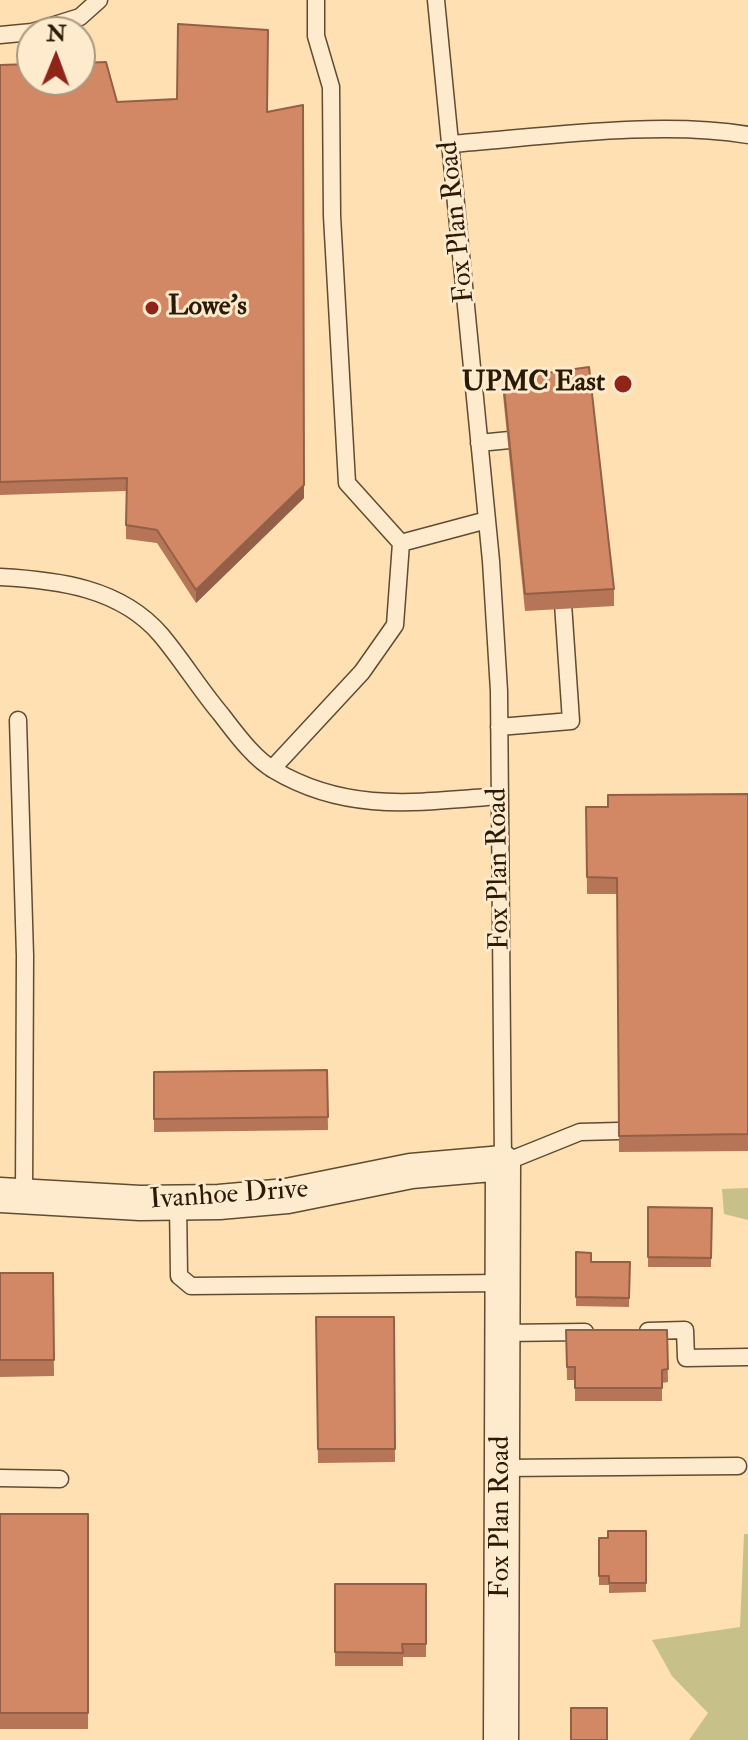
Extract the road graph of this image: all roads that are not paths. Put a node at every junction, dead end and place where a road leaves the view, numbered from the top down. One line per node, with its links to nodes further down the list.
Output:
1 (99, 0): 4 (lane)
2 (316, 0): 10 (lane)
3 (436, 0): 6 (lane, Fox Plan Road)
4 (81, 16)
5 (748, 135): 6 (lane)
6 (450, 144): 8 (lane, Fox Plan Road)
7 (543, 439): 8 (lane)
8 (479, 443): 9 (lane, Fox Plan Road)
9 (487, 520): 10 (lane); 14 (lane, Fox Plan Road)
10 (401, 543): 15 (lane)
11 (561, 576): 14 (lane)
12 (0, 577): 15 (lane)
13 (18, 720): 19 (lane)
14 (499, 727): 16 (lane, Fox Plan Road)
15 (272, 769): 16 (lane)
16 (500, 796): 18 (lane, Fox Plan Road)
17 (619, 1131): 18 (lane)
18 (503, 1163): 20 (street, Ivanhoe Drive); 21 (street, Fox Plan Road)
19 (12, 1196): 20 (street, Ivanhoe Drive)
20 (178, 1202): 21 (lane)
21 (503, 1283): 22 (street, Fox Plan Road)
22 (503, 1333): 23 (lane); 25 (street, Fox Plan Road)
23 (748, 1357)
24 (738, 1466): 25 (lane)
25 (502, 1468): 28 (street, Fox Plan Road)
26 (0, 1478): 27 (lane)
27 (60, 1479)
28 (497, 1733)

